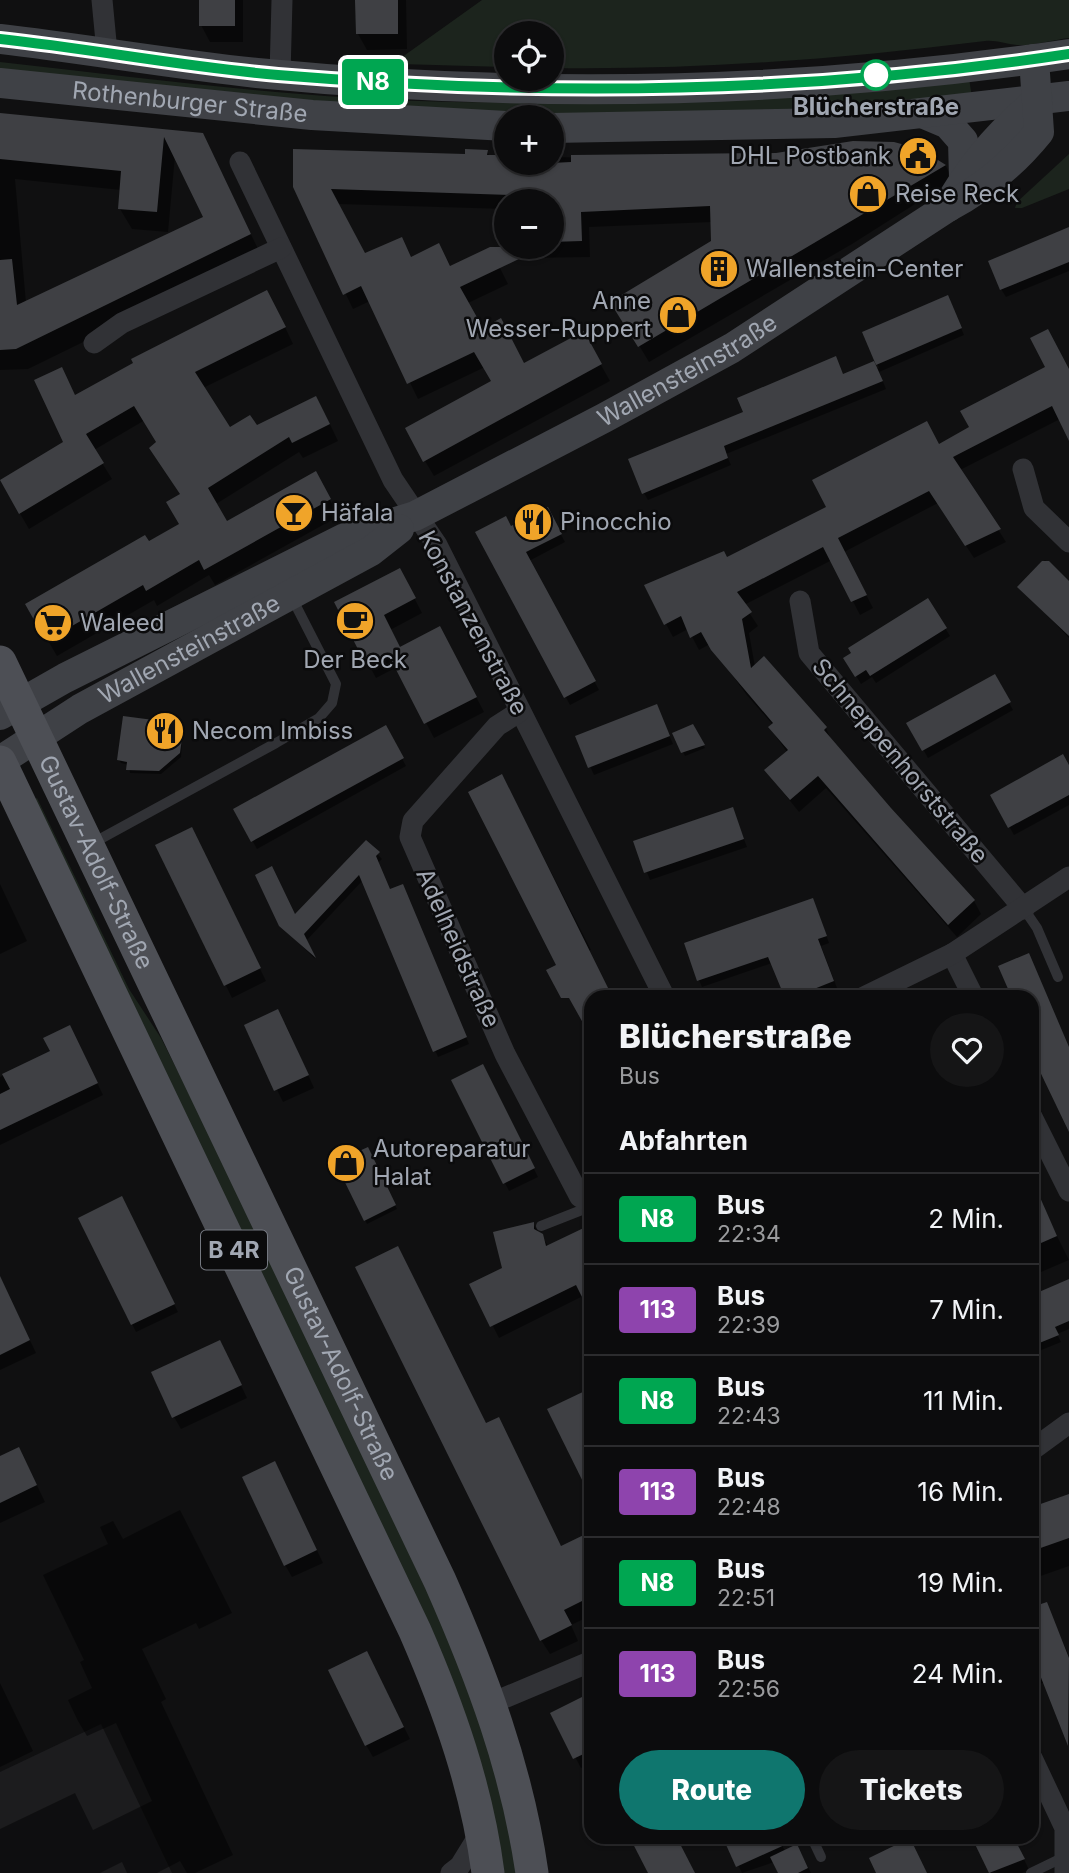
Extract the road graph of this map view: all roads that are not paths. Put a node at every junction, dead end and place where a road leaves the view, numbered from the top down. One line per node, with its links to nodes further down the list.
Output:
1 (102, 0): 4 (street)
2 (282, 0): 7 (street)
3 (0, 39): 4 (main road, Rothenburger Straße)
4 (107, 52): 7 (main road, Rothenburger Straße)
5 (1069, 54): 6 (main road, Rothenburger Straße)
6 (1034, 59): 7 (main road, Rothenburger Straße); 10 (main road, Wallensteinstraße)
7 (280, 75)
8 (0, 83): 12 (main road, Rothenburger Straße)
9 (1069, 96): 10 (main road)
10 (1038, 100): 11 (main road); 15 (main road, Wallensteinstraße); 16 (main road, Wallensteinstraße)
11 (922, 113): 13 (main road); 15 (main road)
12 (494, 125)
13 (564, 128)
14 (240, 162): 17 (street, Konstanzenstraße)
15 (964, 178): 16 (main road, Wallensteinstraße)
16 (948, 207): 20 (main road, Wallensteinstraße)
17 (281, 248): 18 (street); 20 (street, Konstanzenstraße)
18 (94, 343)
19 (1023, 469): 21 (street)
20 (415, 516): 22 (main road, Wallensteinstraße); 26 (street, Konstanzenstraße)
21 (1069, 542)
22 (283, 583): 25 (main road, Wallensteinstraße); 27 (main road, Wallensteinstraße); 29 (lane)
23 (800, 601): 31 (street, Schneppenhorststraße)
24 (0, 662): 25 (main road, B 4R)
25 (10, 709): 27 (main road, B 4R)
26 (519, 712): 34 (street, Konstanzenstraße); 39 (street, Adelheidstraße)
27 (36, 736): 28 (main road, Wallensteinstraße); 29 (main road, Gustav-Adolf-Straße / B 4R)
28 (0, 761): 48 (main road, Gustav-Adolf-Straße / B 4R)
29 (88, 846): 45 (main road, Gustav-Adolf-Straße / B 4R)
30 (1069, 877): 31 (street)
31 (1024, 909): 32 (street); 33 (lane)
32 (953, 954): 35 (street); 36 (street)
33 (1058, 977)
34 (662, 990)
35 (879, 990)
36 (970, 990)
37 (1039, 1131): 38 (street)
38 (1069, 1191)
39 (584, 1200)
40 (584, 1208): 41 (lane)
41 (541, 1226)
42 (1069, 1423): 43 (street)
43 (1039, 1445)
44 (584, 1664): 45 (street)
45 (492, 1703): 54 (main road, Gustav-Adolf-Straße / B 4R)
46 (1039, 1772): 47 (street)
47 (1067, 1827): 51 (street)
48 (481, 1832): 52 (street); 53 (main road, Gustav-Adolf-Straße / B 4R)
49 (815, 1844): 50 (lane)
50 (821, 1857)
51 (1064, 1865): 55 (lane)
52 (451, 1873)
53 (488, 1873)
54 (532, 1873)
55 (1031, 1873)

